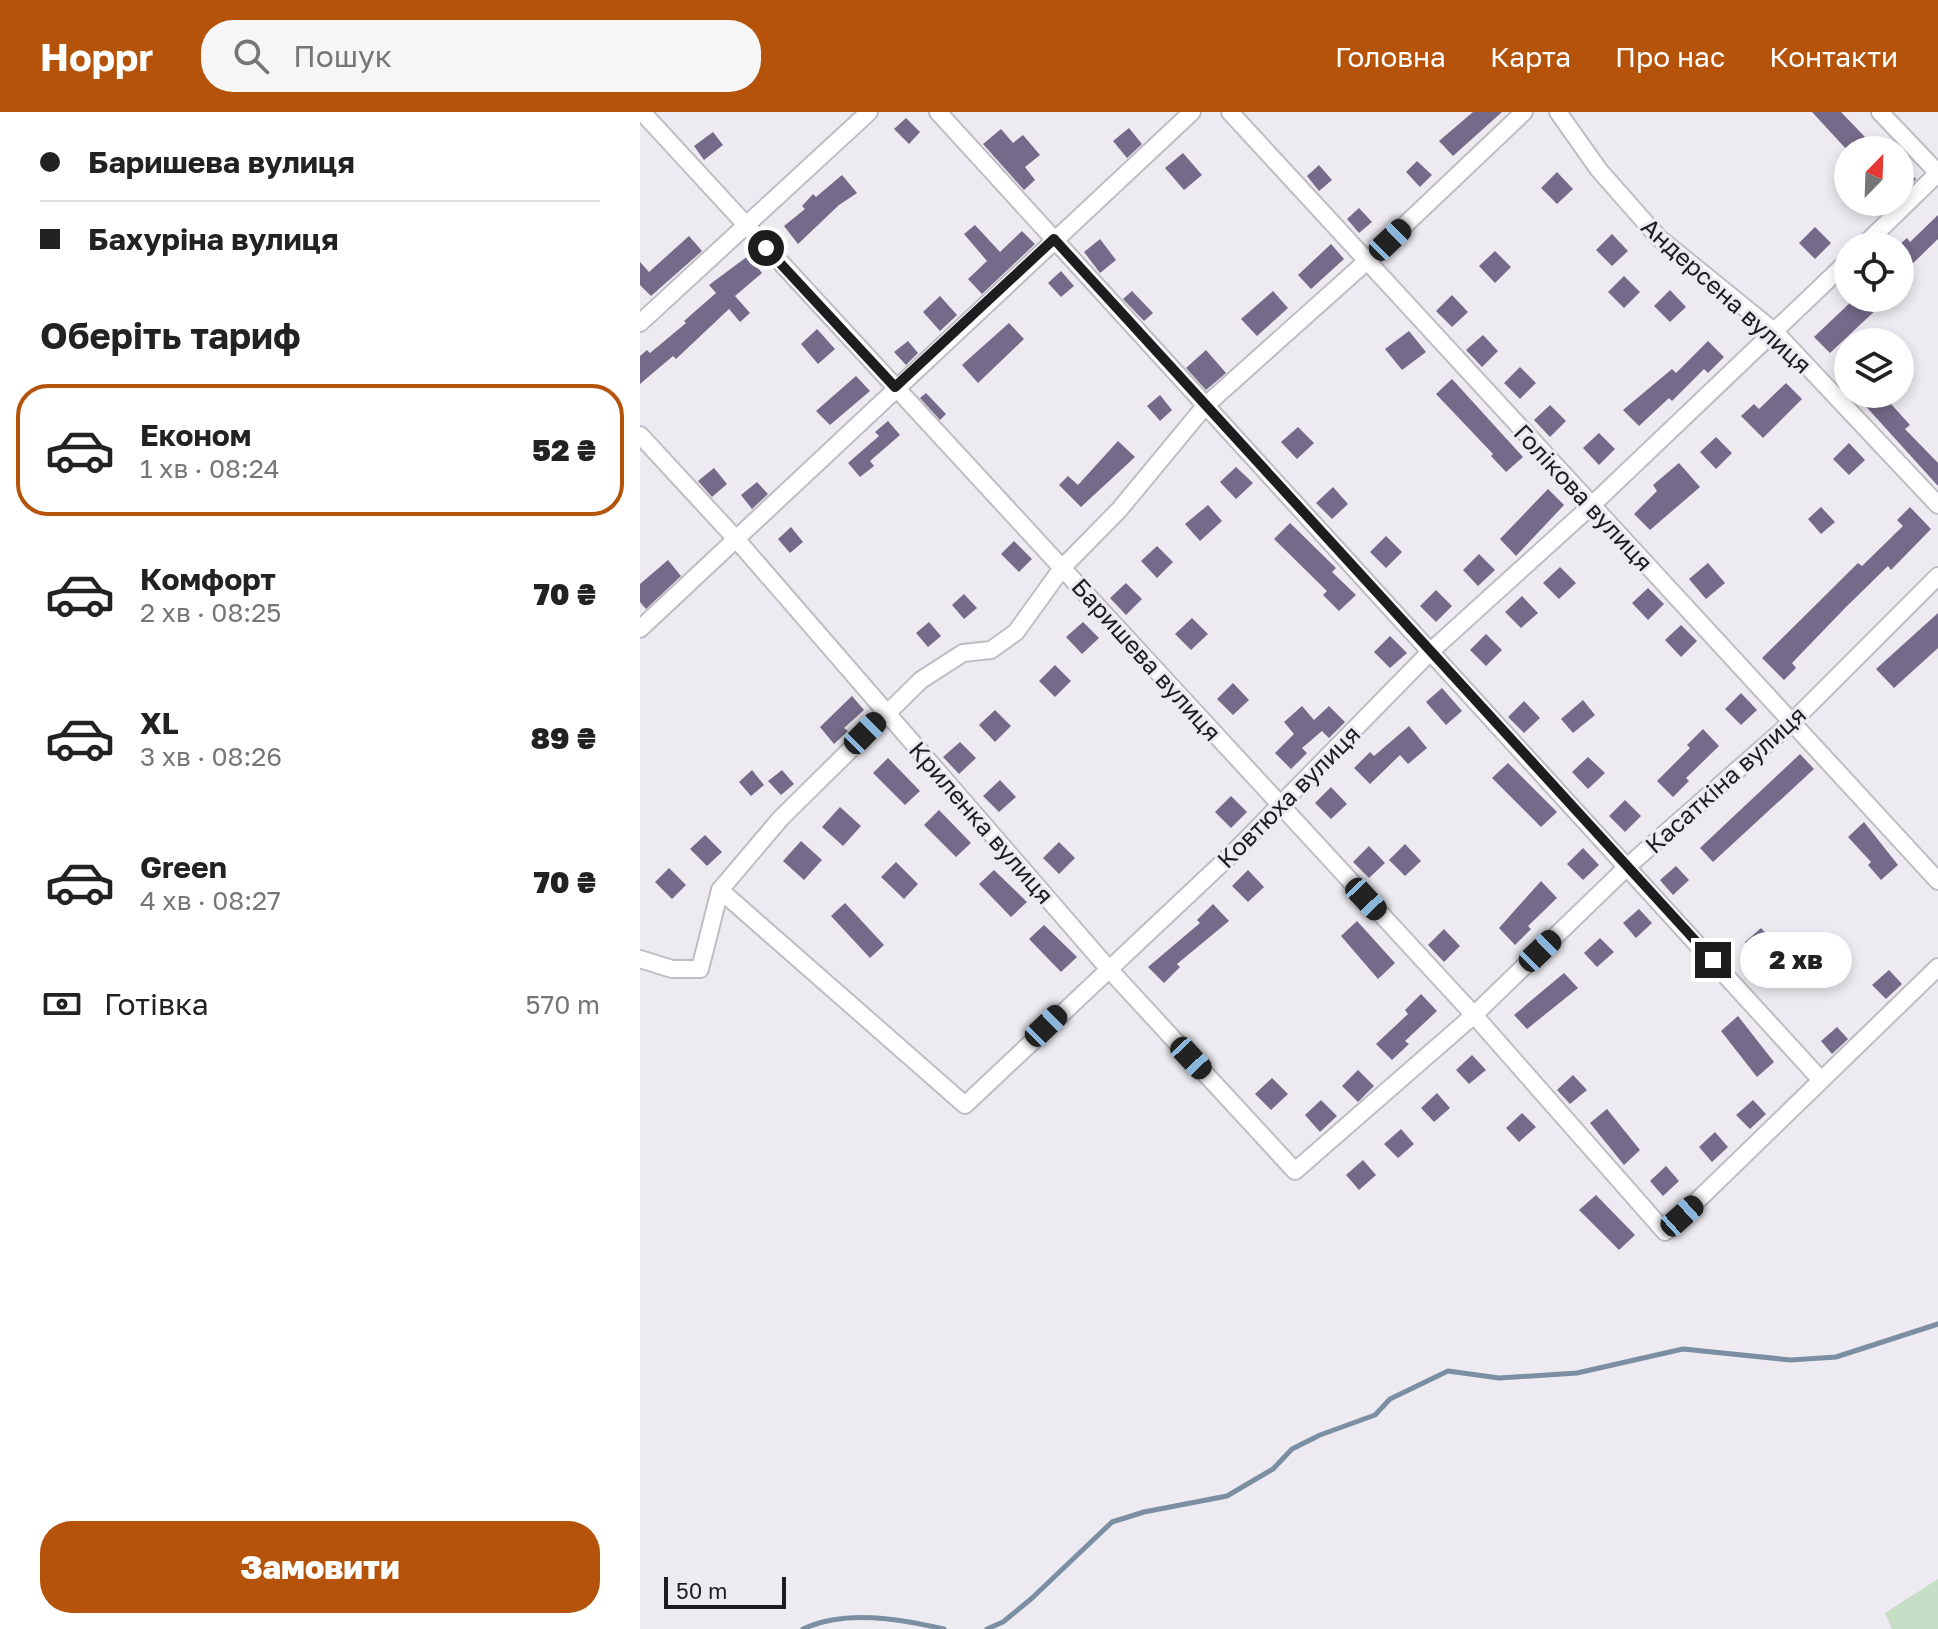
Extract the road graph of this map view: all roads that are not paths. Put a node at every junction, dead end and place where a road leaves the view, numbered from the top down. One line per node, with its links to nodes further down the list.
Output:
1 (642, 112): 10 (street, Баришева вулиця)
2 (869, 112): 10 (street)
3 (938, 112): 12 (street)
4 (1192, 112): 12 (street)
5 (1230, 112): 13 (street, Голікова вулиця)
6 (1524, 112): 13 (street)
7 (1558, 112): 16 (street, Андерсена вулиця)
8 (1880, 112): 9 (street)
9 (1938, 173): 11 (street)
10 (744, 225): 15 (street); 17 (street, Баришева вулиця)
11 (1877, 232)
12 (1054, 239): 17 (street); 18 (street)
13 (1367, 261): 18 (street); 20 (street, Голікова вулиця)
14 (1834, 275): 16 (street, Ковтюха вулиця)
15 (640, 323)
16 (1775, 332): 20 (street, Ковтюха вулиця); 21 (street, Андерсена вулиця)
17 (895, 387): 22 (street); 23 (street, Баришева вулиця)
18 (1205, 406): 23 (street); 26 (street)
19 (640, 435): 22 (street, Криленка вулиця)
20 (1592, 505): 26 (street, Ковтюха вулиця); 28 (street, Голікова вулиця)
21 (1938, 505)
22 (737, 540): 25 (street); 27 (street, Криленка вулиця)
23 (1063, 567): 27 (street); 29 (street, Баришева вулиця)
24 (1938, 576): 28 (street, Касаткіна вулиця)
25 (640, 629)
26 (1431, 651): 29 (street, Ковтюха вулиця); 30 (street)
27 (886, 711): 32 (street); 34 (street, Криленка вулиця)
28 (1792, 722): 30 (street, Касаткіна вулиця); 31 (street, Голікова вулиця)
29 (1280, 807): 34 (street, Ковтюха вулиця); 36 (street, Баришева вулиця)
30 (1628, 866): 36 (street, Касаткіна вулиця); 37 (street)
31 (1938, 881)
32 (720, 890): 33 (street); 34 (street, Ковтюха вулиця)
33 (640, 959)
34 (1107, 967): 38 (street, Криленка вулиця)
35 (1938, 967): 37 (street)
36 (1474, 1015): 37 (street, Баришева вулиця); 38 (street, Касаткіна вулиця)
37 (1820, 1079)
38 (1295, 1171)

